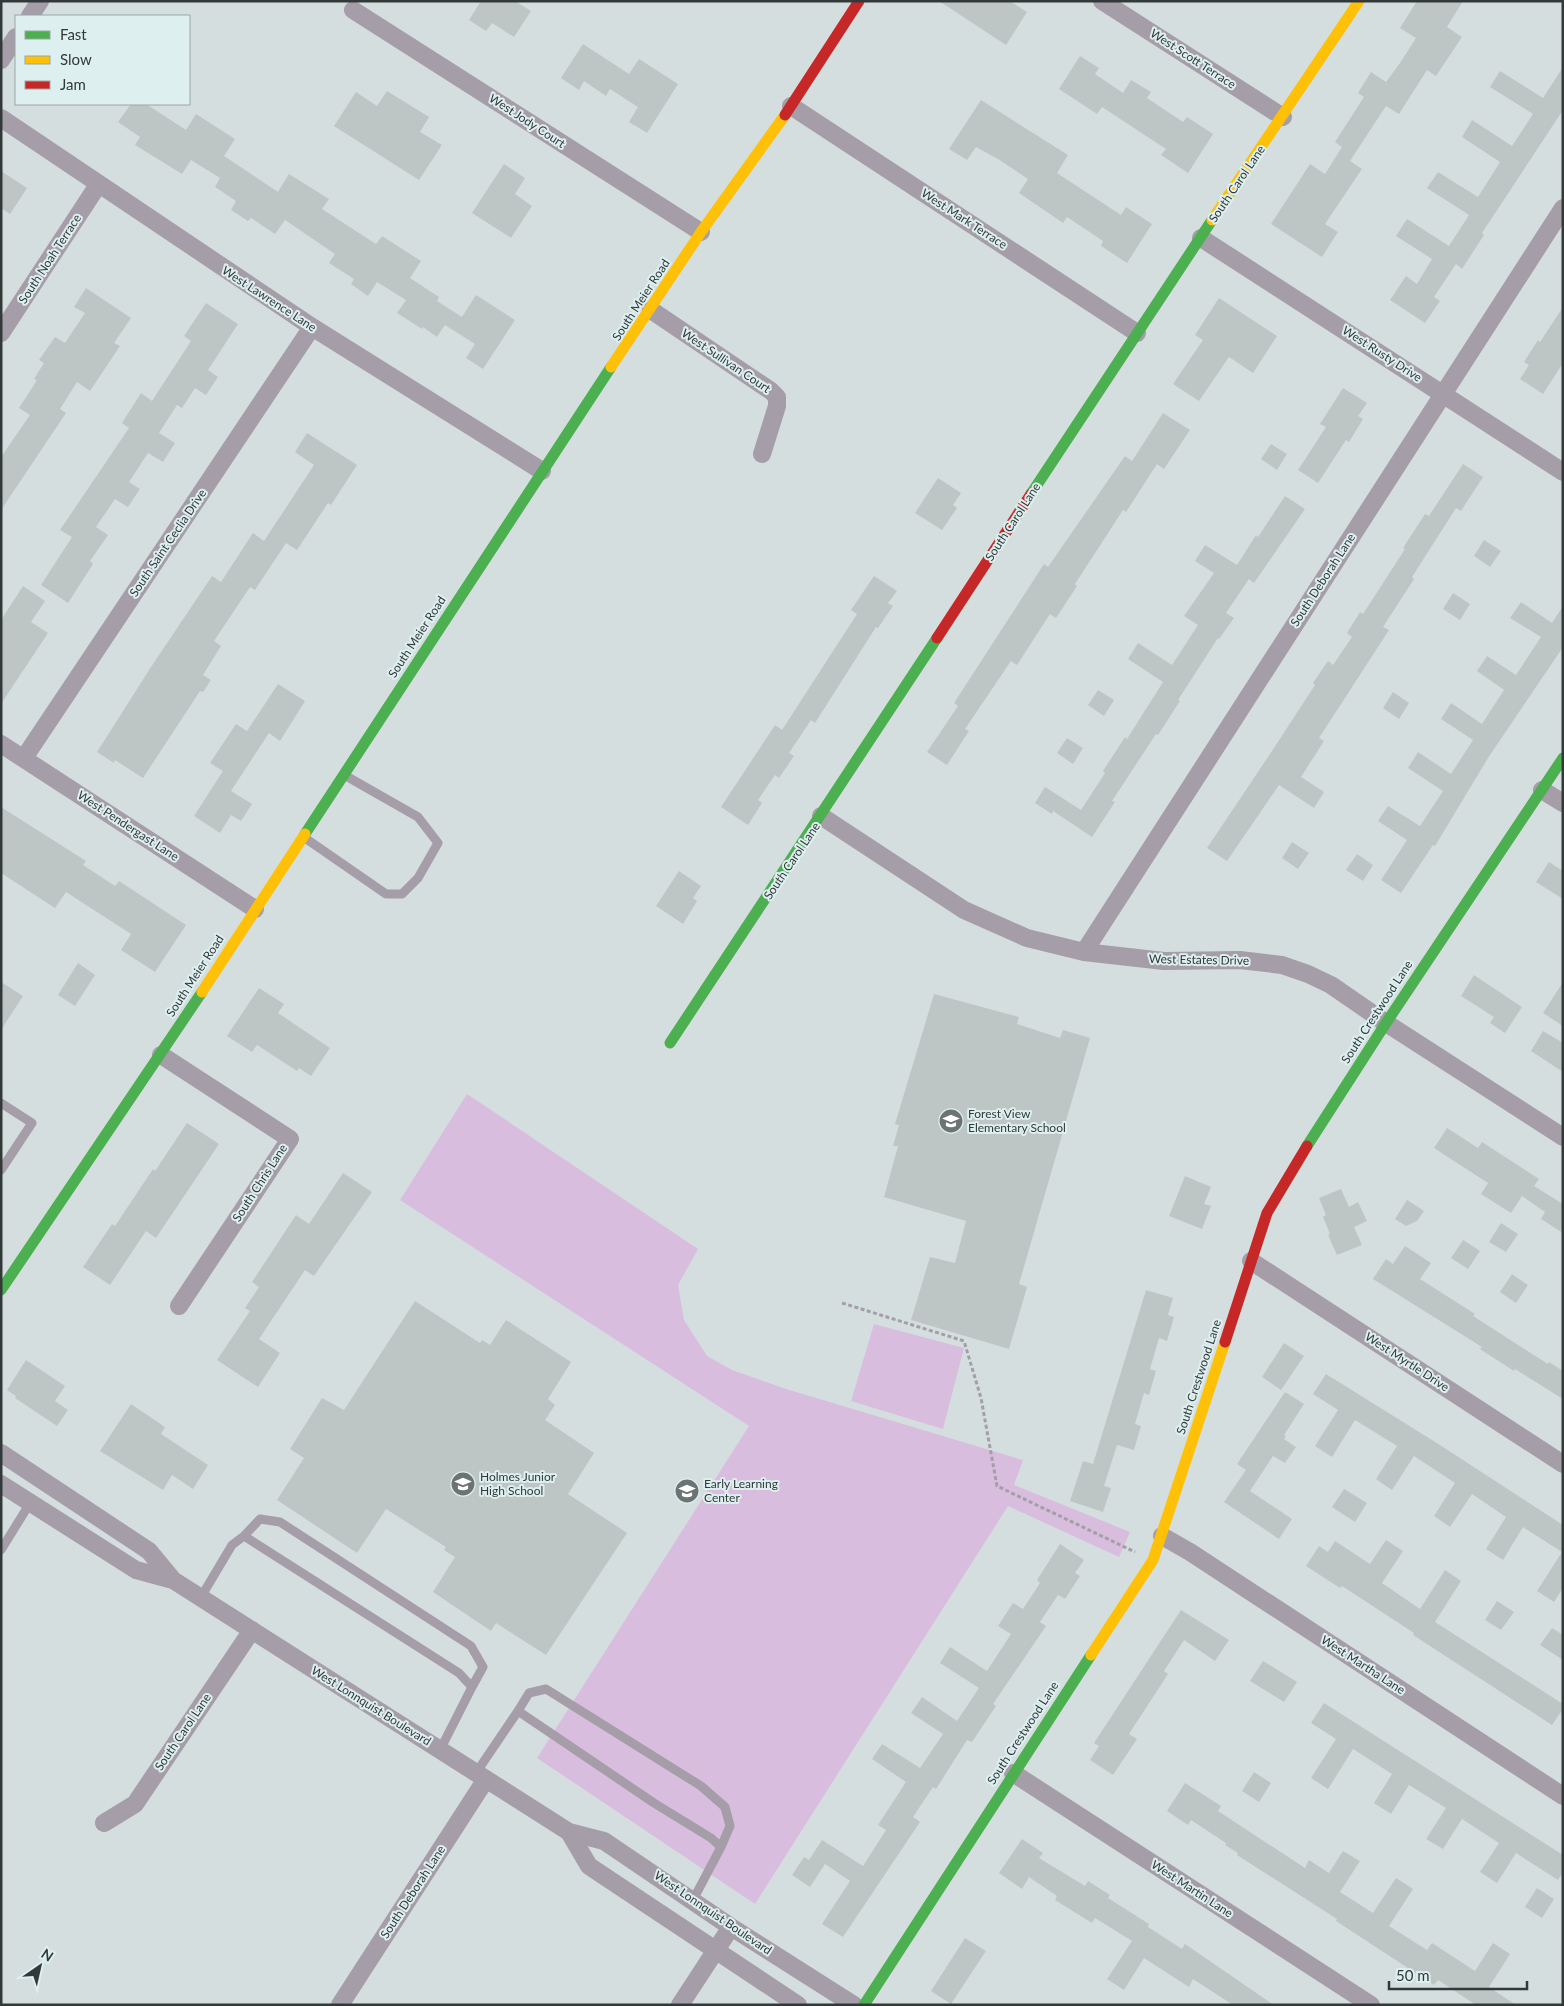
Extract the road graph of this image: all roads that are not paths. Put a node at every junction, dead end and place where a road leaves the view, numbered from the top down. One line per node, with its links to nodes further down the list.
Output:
1 (40, 1): 6 (street)
2 (1102, 1): 10 (street, West Scott Terrace)
3 (1359, 1): 10 (street, South Carol Lane)
4 (857, 2): 9 (street, South Meier Road)
5 (353, 10): 14 (street, West Jody Court)
6 (31, 15)
7 (15, 39): 8 (street)
8 (1, 60)
9 (791, 106): 14 (street, South Meier Road); 18 (street, West Mark Terrace)
10 (1283, 117): 15 (street, South Carol Lane)
11 (1, 118): 12 (street, West Lawrence Lane)
12 (98, 185): 17 (street, West Lawrence Lane); 19 (street, South Noah Terrace)
13 (1563, 208): 20 (street, South Deborah Lane)
14 (701, 232): 16 (street, South Meier Road)
15 (1200, 238): 18 (street, South Carol Lane); 20 (street, West Rusty Drive)
16 (651, 310): 21 (street, West Sullivan Court); 22 (street, South Meier Road)
17 (312, 327): 22 (street, West Lawrence Lane); 25 (street, South Saint Ceclia Drive)
18 (1137, 332): 30 (street, South Carol Lane)
19 (1, 333)
20 (1443, 393): 23 (street, West Rusty Drive); 33 (street, South Deborah Lane)
21 (762, 454)
22 (542, 471): 27 (street, South Meier Road)
23 (1563, 472)
24 (1, 744): 25 (street, West Pendergast Lane)
25 (24, 758): 32 (street, West Pendergast Lane)
26 (1563, 758): 28 (street, South Crestwood Lane)
27 (344, 775): 31 (street, South Meier Road); 31 (lane)
28 (1542, 790): 29 (street); 34 (street, South Crestwood Lane)
29 (1563, 803)
30 (822, 816): 33 (street, West Estates Drive); 35 (street, South Carol Lane)
31 (303, 836): 32 (street, South Meier Road)
32 (255, 909): 36 (street, South Meier Road)
33 (1084, 952): 34 (street, West Estates Drive)
34 (1386, 1023): 38 (street, West Estates Drive); 40 (street, South Crestwood Lane)
35 (670, 1043)
36 (161, 1055): 41 (street, South Meier Road); 42 (street, South Chris Lane)
37 (1, 1102): 39 (lane)
38 (1563, 1137)
39 (1, 1170)
40 (1251, 1261): 44 (street, West Myrtle Drive); 48 (street, South Crestwood Lane)
41 (1, 1290)
42 (180, 1306)
43 (1, 1453): 50 (street, West Lonnquist Boulevard)
44 (1563, 1464)
45 (1, 1484): 46 (street, West Lonnquist Boulevard)
46 (30, 1503): 49 (lane); 50 (street, West Lonnquist Boulevard)
47 (244, 1536): 51 (lane); 53 (lane); 53 (lane)
48 (1162, 1536): 56 (street, South Crestwood Lane); 58 (street, West Martha Lane)
49 (2, 1547)
50 (173, 1580): 51 (street, West Lonnquist Boulevard)
51 (201, 1597): 52 (street, West Lonnquist Boulevard)
52 (252, 1630): 55 (street, West Lonnquist Boulevard); 59 (street, South Carol Lane)
53 (472, 1687): 55 (lane)
54 (518, 1711): 57 (lane); 61 (lane); 61 (lane)
55 (440, 1750): 57 (street, West Lonnquist Boulevard)
56 (1013, 1773): 69 (street, South Crestwood Lane); 70 (street, West Martin Lane)
57 (481, 1776): 60 (street, West Lonnquist Boulevard); 65 (street, South Deborah Lane)
58 (1563, 1796)
59 (104, 1823)
60 (569, 1832): 62 (street, West Lonnquist Boulevard); 64 (street, West Lonnquist Boulevard)
61 (721, 1848): 62 (lane)
62 (693, 1900): 63 (street, West Lonnquist Boulevard)
63 (731, 1927): 64 (street); 68 (street, West Lonnquist Boulevard)
64 (716, 1951): 66 (street); 67 (street, West Lonnquist Boulevard)
65 (340, 2005)
66 (680, 2005)
67 (798, 2005)
68 (854, 2005)
69 (864, 2005)
70 (1371, 2005)

